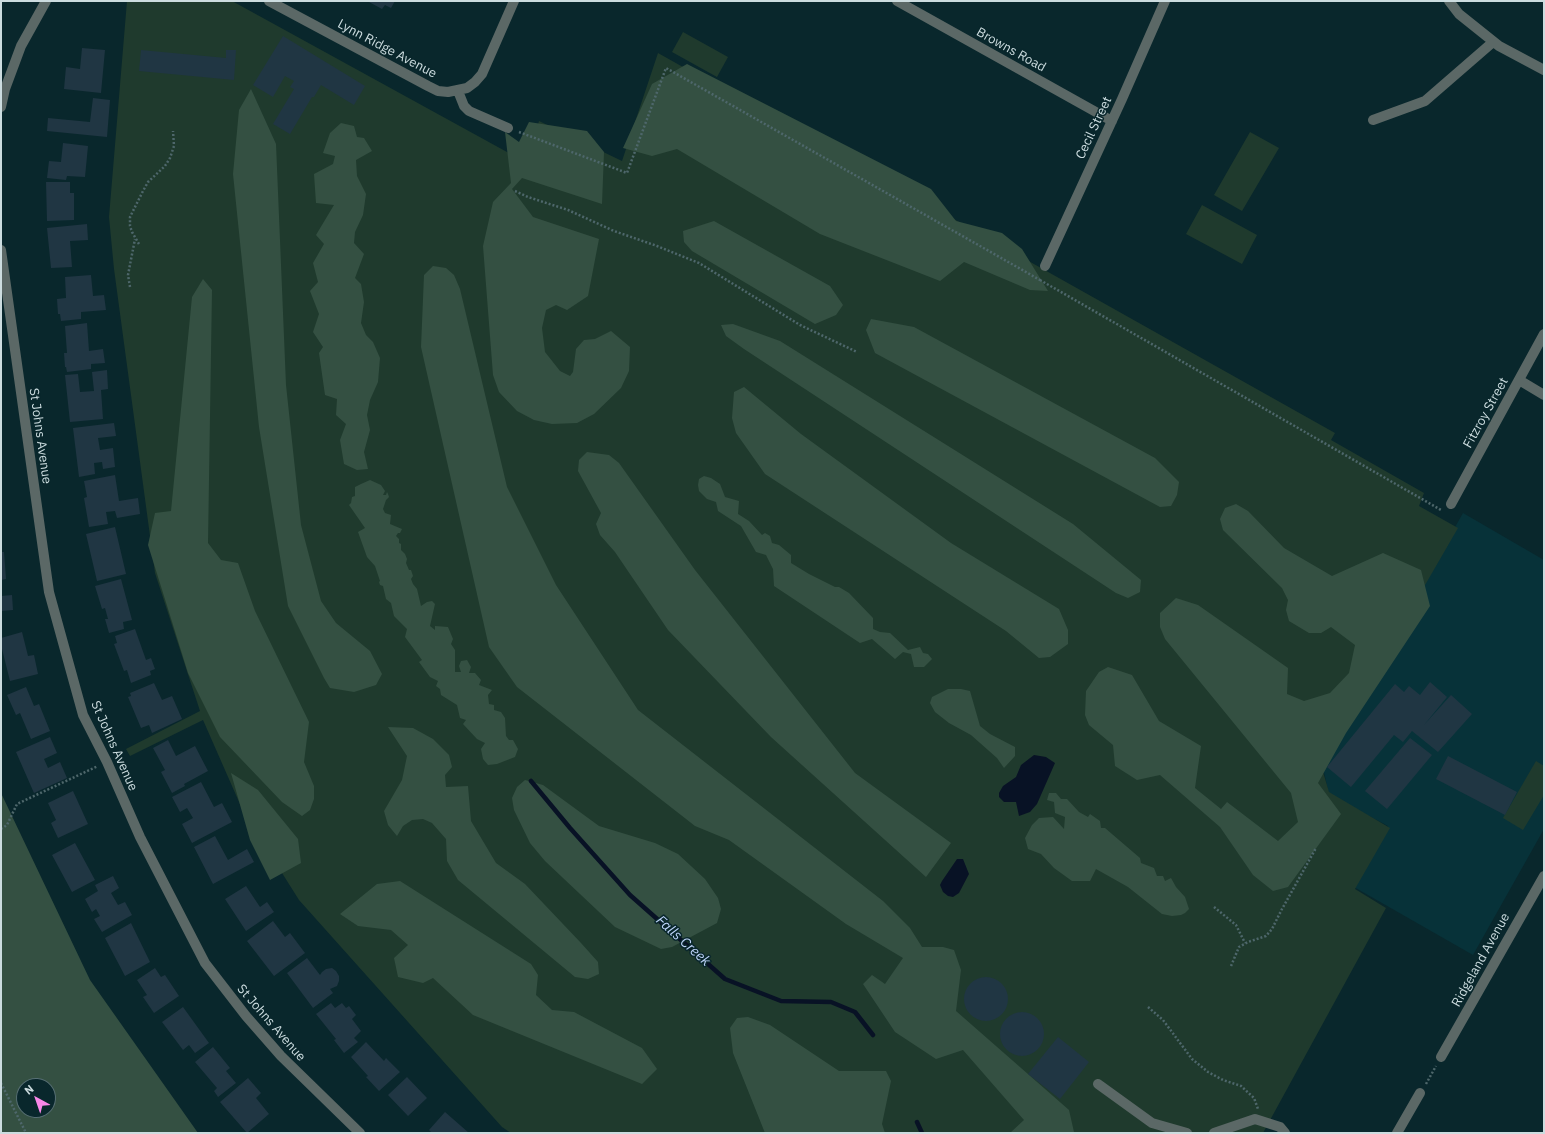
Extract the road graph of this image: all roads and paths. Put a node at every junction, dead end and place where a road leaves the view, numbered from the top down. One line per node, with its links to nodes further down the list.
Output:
1 (46, 1): 10 (street)
2 (269, 1): 9 (street, Lynn Ridge Avenue)
3 (514, 1): 9 (street)
4 (897, 1): 12 (street, Browns Road)
5 (1165, 1): 12 (street, Cecil Street)
6 (1449, 1): 7 (street)
7 (1493, 42): 8 (street); 11 (street)
8 (1544, 70)
9 (458, 91): 13 (street)
10 (1, 107)
11 (1373, 120)
12 (1112, 121): 19 (street, Cecil Street)
13 (508, 128): 20 (path)
14 (174, 131): 16 (path)
15 (515, 191): 23 (path)
16 (136, 238): 17 (path); 21 (path)
17 (139, 244)
18 (1, 250): 27 (street, St Johns Avenue)
19 (1045, 266): 20 (path)
20 (1040, 280): 26 (path)
21 (130, 287)
22 (1544, 334): 24 (street, Fitzroy Street)
23 (858, 352)
24 (1519, 380): 25 (street); 26 (street, Fitzroy Street)
25 (1544, 395)
26 (1451, 504)
27 (107, 762): 28 (path); 42 (street, St Johns Avenue)
28 (1, 829)
29 (1316, 848): 32 (path)
30 (1544, 876): 35 (street, Ridgeland Avenue)
31 (1214, 907): 32 (path)
32 (1245, 943): 33 (path)
33 (1231, 966)
34 (1148, 1007): 39 (path)
35 (1441, 1057): 38 (path)
36 (1, 1083): 41 (path)
37 (1098, 1084): 43 (street)
38 (1420, 1093): 45 (street)
39 (1255, 1119): 40 (street); 44 (street)
40 (1282, 1130)
41 (26, 1133)
42 (360, 1133)
43 (1187, 1133)
44 (1214, 1133)
45 (1397, 1133)

